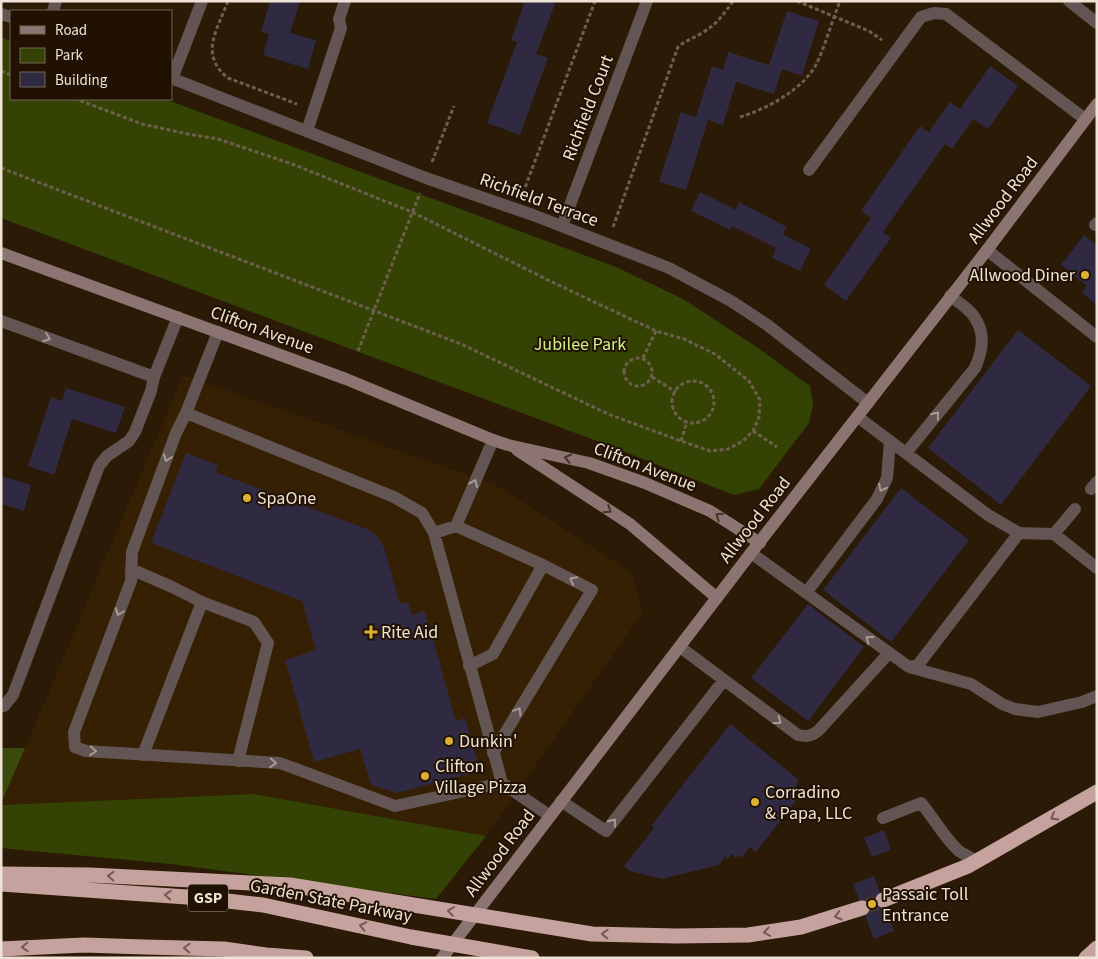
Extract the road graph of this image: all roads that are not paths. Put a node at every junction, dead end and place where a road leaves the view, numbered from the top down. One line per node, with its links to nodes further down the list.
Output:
1 (202, 1): 6 (street)
2 (345, 1): 9 (street)
3 (647, 1): 11 (street, Richfield Court)
4 (1069, 1): 5 (street)
5 (1097, 23)
6 (172, 78): 9 (street, Richfield Terrace)
7 (1097, 104): 8 (main road, Allwood Road)
8 (1085, 119): 10 (street); 12 (main road, Allwood Road)
9 (307, 131): 11 (street, Richfield Terrace)
10 (809, 170)
11 (562, 226): 20 (street, Richfield Terrace)
12 (986, 250): 14 (main road, Allwood Road); 18 (street)
13 (1, 253): 15 (main road, Clifton Avenue)
14 (950, 296): 20 (main road, Allwood Road); 26 (street, one-way to 14)
15 (178, 317): 17 (main road, Clifton Avenue); 19 (street)
16 (1, 321): 19 (street, one-way to 19)
17 (218, 332): 21 (street); 23 (main road, Clifton Avenue)
18 (1097, 337)
19 (154, 377): 46 (street)
20 (868, 403): 22 (main road, Allwood Road)
21 (186, 413): 29 (street); 36 (street, one-way to 36)
22 (858, 417): 24 (street); 32 (main road, Allwood Road)
23 (493, 440): 25 (main road, Clifton Avenue); 28 (street, one-way to 23)
24 (890, 441): 26 (street); 37 (street, one-way to 37)
25 (508, 445): 32 (main road, Clifton Avenue, one-way to 25); 38 (main road, Clifton Avenue, one-way to 38)
26 (906, 453): 30 (street)
27 (1075, 509): 31 (street)
28 (456, 526): 29 (street); 34 (street)
29 (434, 533): 42 (street)
30 (1019, 533): 31 (street); 43 (street)
31 (1054, 534): 35 (street)
32 (760, 543): 33 (main road, Allwood Road)
33 (751, 553): 37 (street); 38 (main road, Allwood Road)
34 (542, 565): 42 (street); 47 (street, one-way to 34)
35 (1097, 568)
36 (131, 569): 39 (street); 48 (street, one-way to 48)
37 (806, 593): 41 (street, one-way to 37)
38 (717, 598): 40 (main road, Allwood Road)
39 (202, 602): 48 (street); 49 (street)
40 (680, 647): 44 (street); 52 (main road, Allwood Road)
41 (889, 653): 43 (street); 44 (street, one-way to 41)
42 (469, 666): 47 (street)
43 (909, 667): 45 (street)
44 (724, 680): 52 (street, one-way to 44)
45 (1097, 696)
46 (1, 706)
47 (493, 753): 50 (street)
48 (144, 755): 49 (street)
49 (238, 761): 50 (street, one-way to 50)
50 (502, 783): 53 (street)
51 (1097, 792): 55 (highway, one-way to 55)
52 (561, 801): 53 (main road, Allwood Road)
53 (550, 816): 63 (main road, Allwood Road)
54 (883, 818): 55 (street)
55 (977, 861): 58 (highway)
56 (1, 874): 59 (highway, one-way to 56)
57 (1, 884): 64 (highway, Garden State Parkway / GSP, one-way to 57)
58 (883, 900)
59 (862, 908)
60 (1097, 948): 65 (highway)
61 (1, 949): 62 (highway, one-way to 61)
62 (306, 958)
63 (442, 958)
64 (532, 958)
65 (1086, 958)

